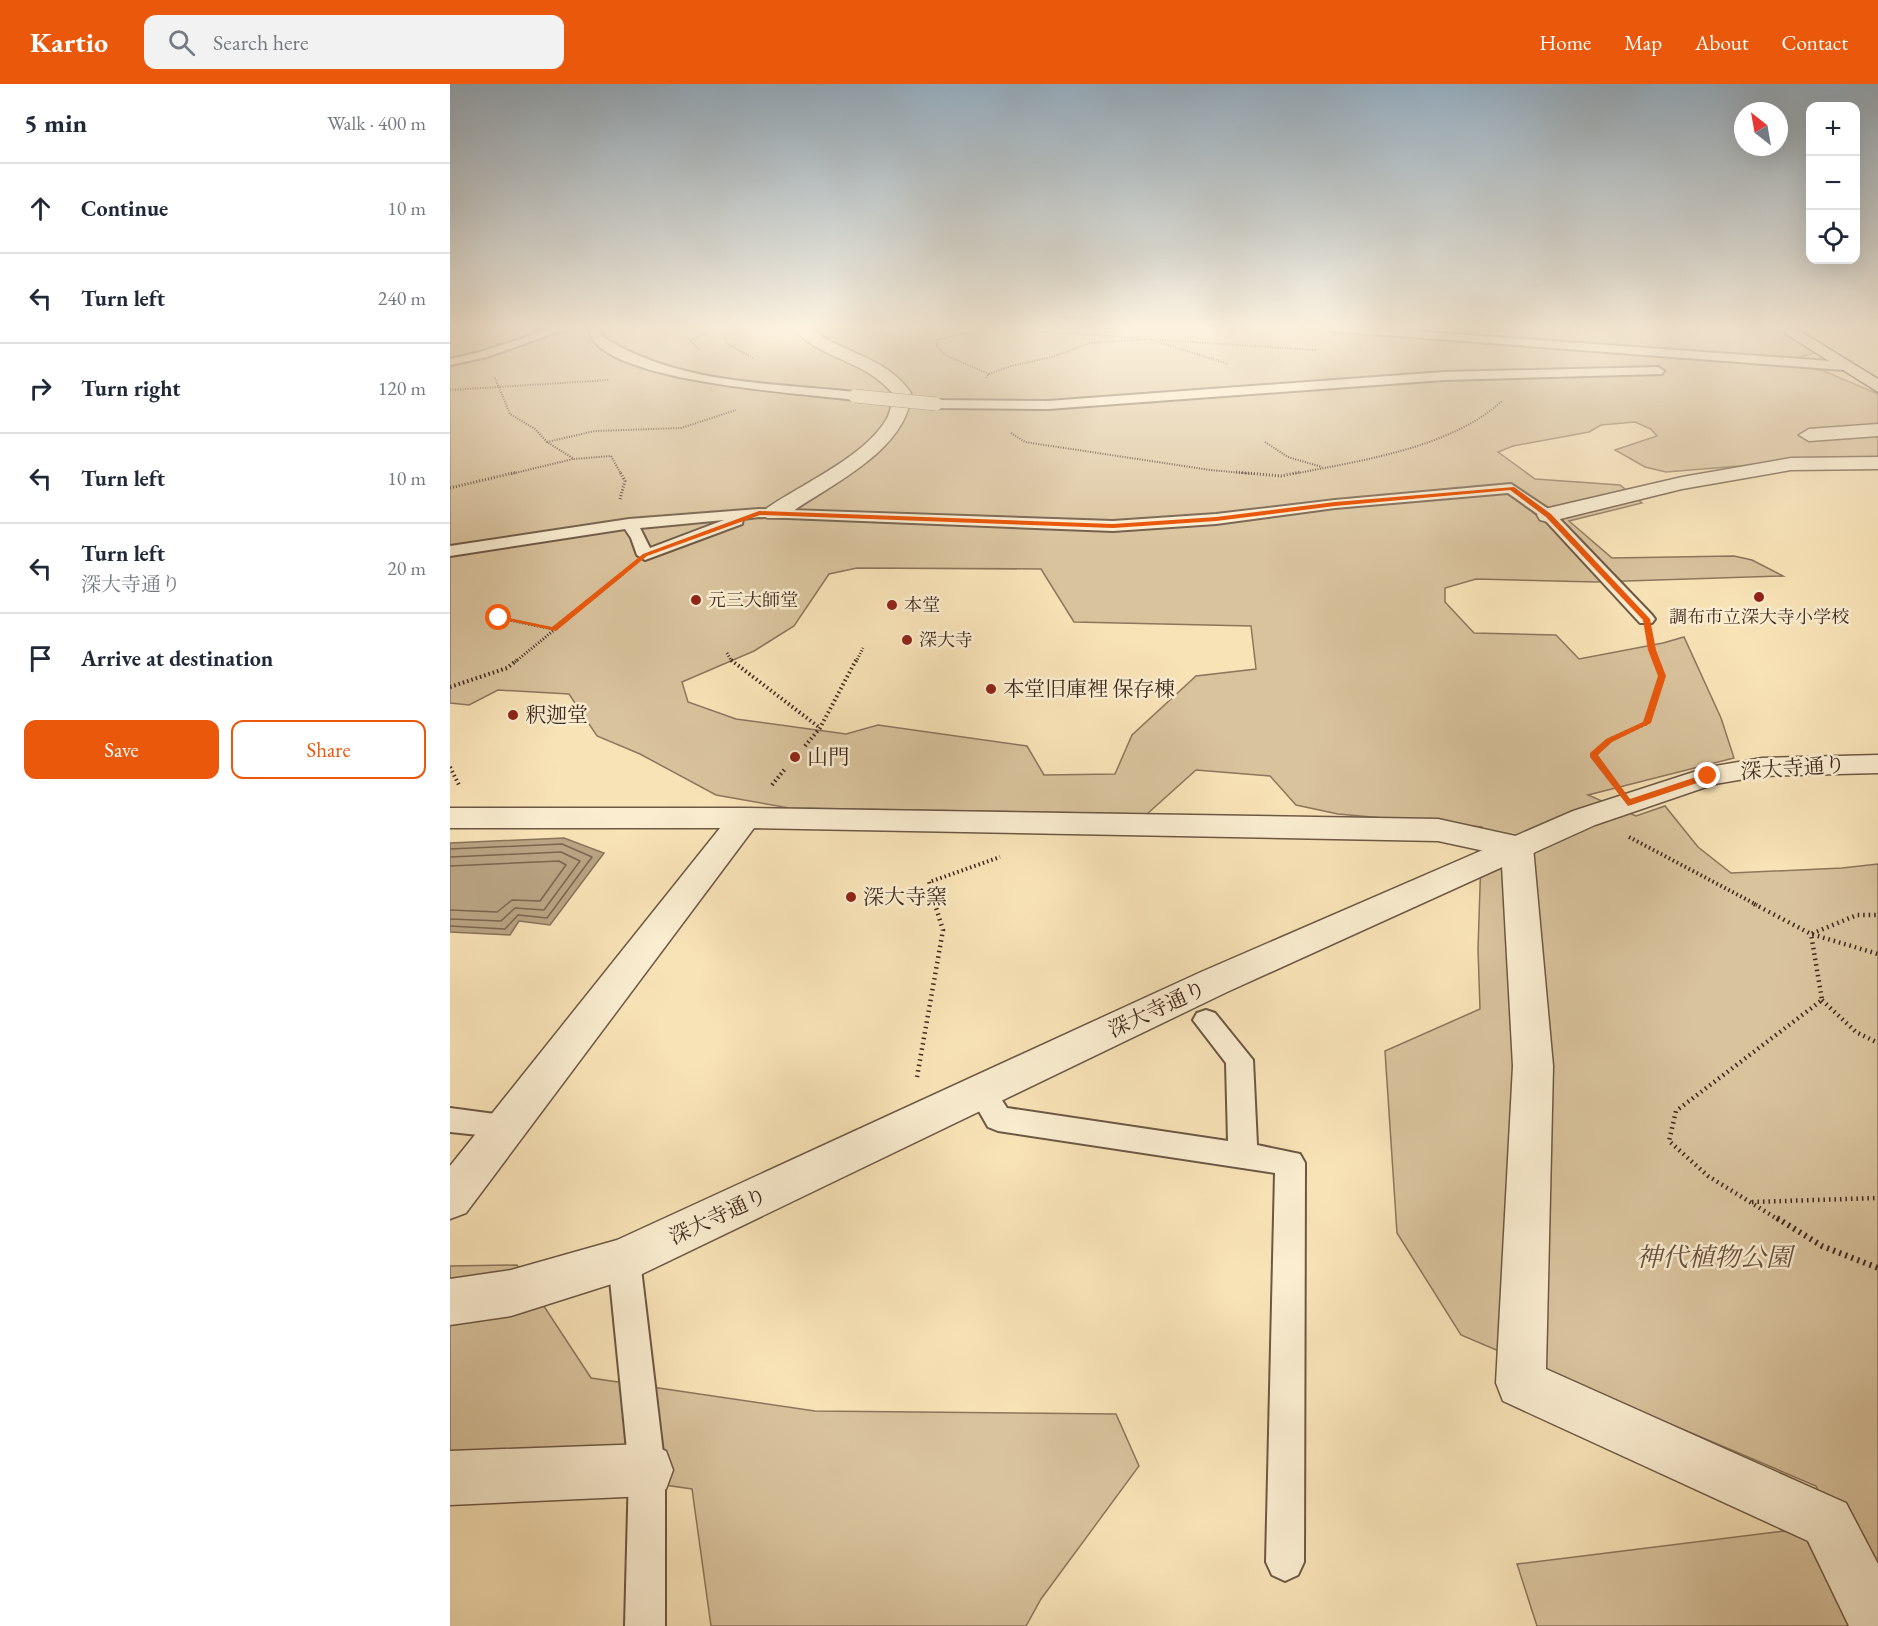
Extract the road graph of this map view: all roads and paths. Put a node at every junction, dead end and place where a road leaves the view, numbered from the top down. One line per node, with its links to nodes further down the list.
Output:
1 (505, 400): 11 (path)
2 (895, 400): 7 (lane, bridge)
3 (901, 400): 17 (street)
4 (969, 400): 7 (path)
5 (1109, 400): 7 (lane)
6 (1502, 400): 15 (path)
7 (966, 404): 15 (path)
8 (736, 410): 11 (path)
9 (1878, 430): 10 (street)
10 (1809, 435)
11 (548, 442): 13 (path)
12 (1265, 442): 15 (path)
13 (574, 459): 16 (path); 19 (path)
14 (1878, 463): 18 (street)
15 (1323, 468)
16 (450, 488)
17 (767, 513): 18 (lane); 19 (lane); 21 (lane)
18 (1548, 515): 23 (lane)
19 (629, 524): 20 (lane); 21 (lane)
20 (450, 551)
21 (645, 555): 24 (path)
22 (499, 618): 24 (path)
23 (1646, 619): 33 (path)
24 (554, 630): 27 (path)
25 (863, 648): 28 (path)
26 (727, 653): 28 (path)
27 (450, 686)
28 (820, 728): 29 (path)
29 (805, 746)
30 (1878, 764): 33 (street, 深大寺通り)
31 (785, 769): 32 (path)
32 (780, 775)
33 (1628, 803): 36 (street, 深大寺通り)
34 (450, 818): 35 (street)
35 (745, 818): 37 (street); 48 (street)
36 (1584, 818): 37 (street, 深大寺通り); 40 (path)
37 (1517, 847): 45 (street, 深大寺通り); 59 (street)
38 (1008, 854): 47 (path)
39 (1878, 915): 40 (path)
40 (1810, 934): 41 (path); 42 (path)
41 (1878, 954)
42 (1822, 1000): 44 (path); 52 (path)
43 (1206, 1020): 49 (lane)
44 (1878, 1043)
45 (981, 1092): 47 (street, 深大寺通り); 49 (lane)
46 (450, 1120): 48 (lane)
47 (909, 1125): 53 (street, 深大寺通り)
48 (507, 1126): 51 (street)
49 (1243, 1155): 58 (lane)
50 (1878, 1198): 52 (path)
51 (450, 1199)
52 (1751, 1202): 54 (path)
53 (624, 1260): 55 (street, 深大寺通り); 56 (lane)
54 (1878, 1268)
55 (450, 1302)
56 (647, 1470): 57 (street); 60 (lane)
57 (450, 1478)
58 (1285, 1562)
59 (1878, 1624)
60 (645, 1626)

